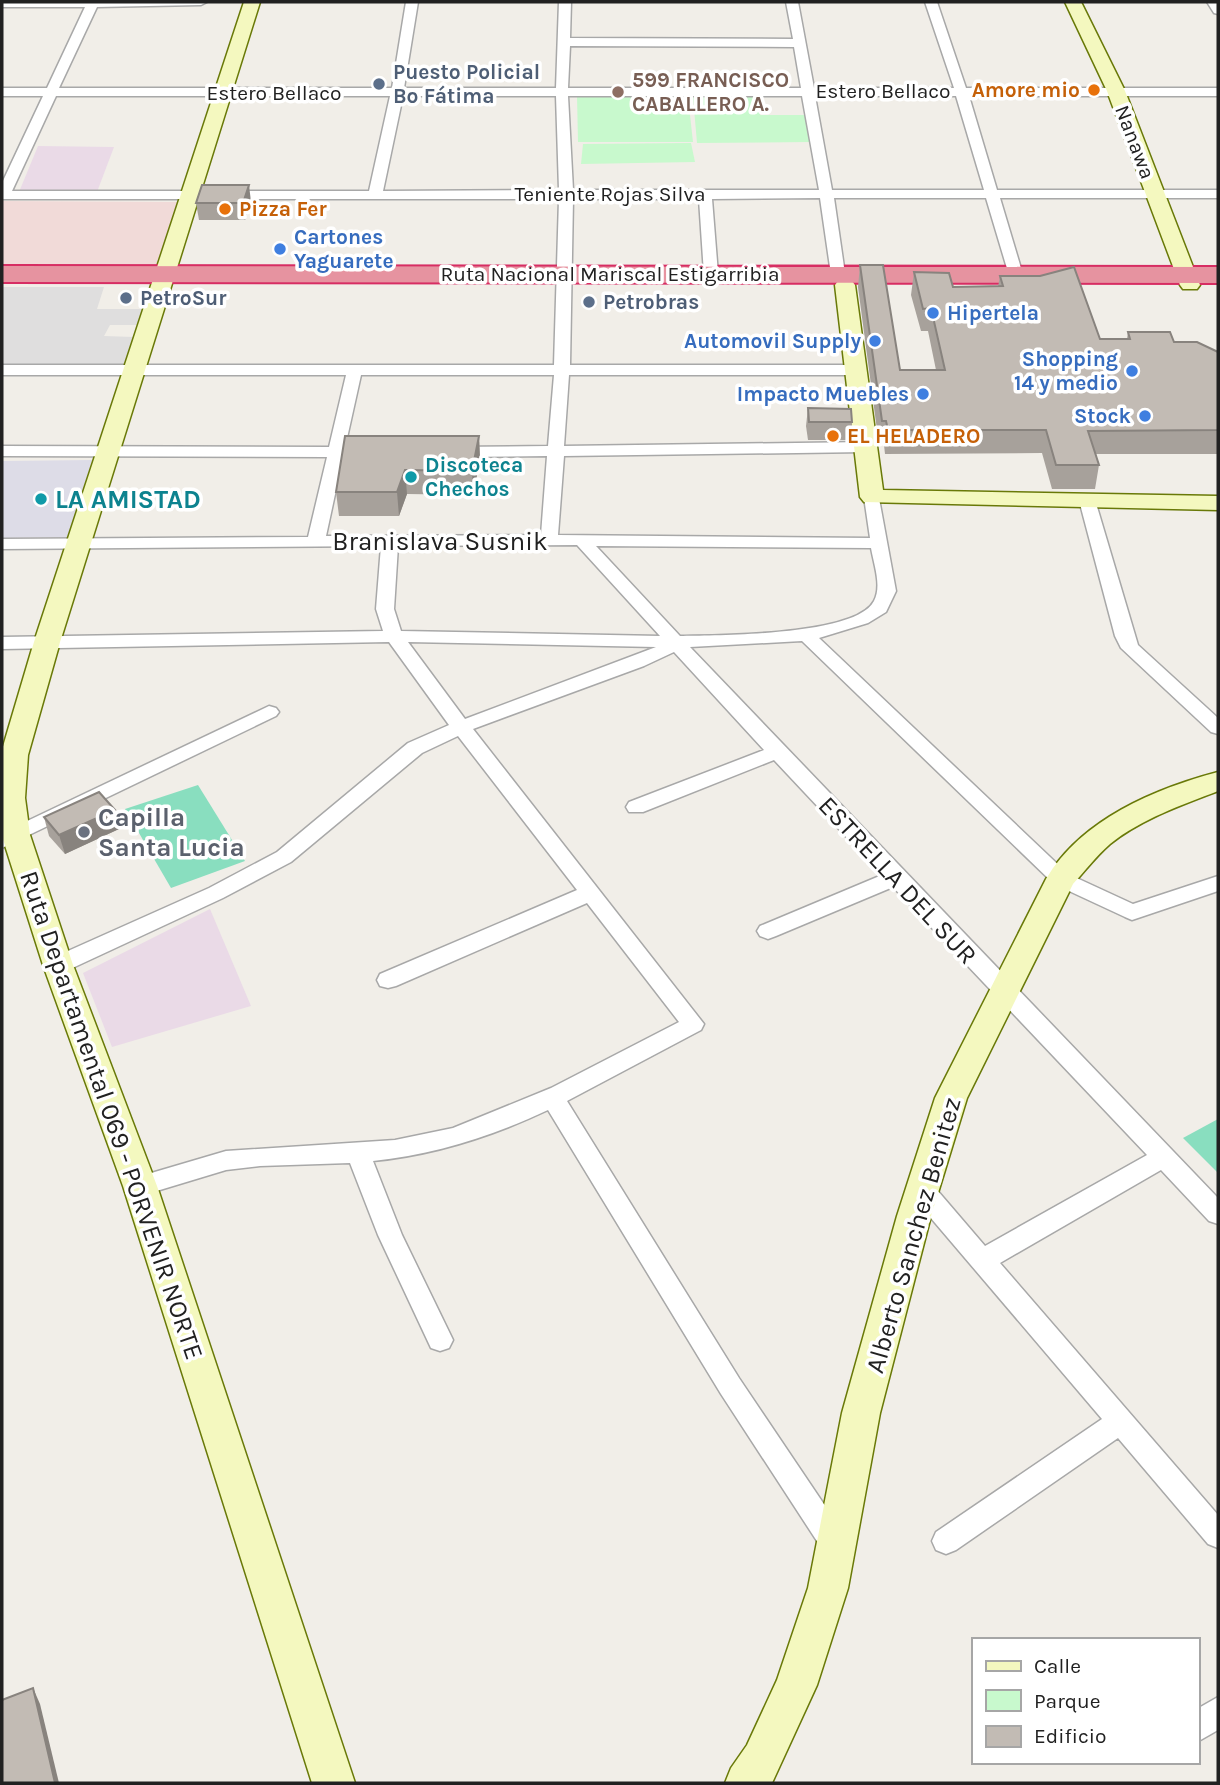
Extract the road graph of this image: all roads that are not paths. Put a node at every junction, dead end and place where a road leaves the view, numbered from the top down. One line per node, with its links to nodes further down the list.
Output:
1 (201, 2): 9 (street)
2 (252, 2): 20 (main road, Ruta Departamental 069 - PORVENIR NORTE)
3 (412, 2): 21 (street)
4 (565, 2): 12 (street)
5 (792, 2): 13 (street)
6 (931, 2): 15 (street)
7 (1073, 2): 16 (main road, Nanawa)
8 (1213, 2): 11 (street)
9 (93, 3): 10 (street); 18 (street)
10 (2, 4)
11 (1218, 11)
12 (565, 42): 13 (street); 22 (street)
13 (799, 43): 14 (street)
14 (808, 91): 15 (street, Estero Bellaco); 22 (street, Estero Bellaco); 23 (street)
15 (961, 91): 16 (street, Estero Bellaco); 26 (street)
16 (1116, 91): 19 (street, Estero Bellaco); 27 (main road, Nanawa)
17 (2, 92): 18 (street, Estero Bellaco)
18 (49, 92): 20 (street, Estero Bellaco); 29 (street)
19 (1218, 92)
20 (224, 93): 21 (street, Estero Bellaco); 30 (main road, Ruta Departamental 069 - PORVENIR NORTE)
21 (397, 93): 22 (street, Estero Bellaco); 31 (street)
22 (562, 93): 24 (street)
23 (826, 193): 25 (street, Teniente Rojas Silva); 26 (street, Teniente Rojas Silva); 38 (street)
24 (566, 194): 25 (street, Teniente Rojas Silva); 31 (street, Teniente Rojas Silva); 37 (street)
25 (705, 194): 33 (street)
26 (993, 194): 27 (street, Teniente Rojas Silva); 34 (street)
27 (1155, 194): 28 (street, Teniente Rojas Silva); 39 (main road, Nanawa)
28 (1218, 194)
29 (2, 195): 30 (street, Teniente Rojas Silva)
30 (189, 195): 31 (street, Teniente Rojas Silva); 36 (main road, Ruta Departamental 069 - PORVENIR NORTE)
31 (375, 196)
32 (2, 274): 36 (highway, Ruta Nacional Mariscal Estigarribia)
33 (711, 274): 37 (highway, Ruta Nacional Mariscal Estigarribia); 38 (highway, Ruta Nacional Mariscal Estigarribia)
34 (1016, 275): 38 (highway, Ruta Nacional Mariscal Estigarribia); 39 (highway, Ruta Nacional Mariscal Estigarribia)
35 (1218, 275): 39 (highway, Ruta Nacional Mariscal Estigarribia)
36 (164, 279): 37 (highway, Ruta Nacional Mariscal Estigarribia); 40 (highway, Ruta Nacional Mariscal Estigarribia); 45 (main road, Ruta Departamental 069 - PORVENIR NORTE)
37 (564, 279): 38 (highway, Ruta Nacional Mariscal Estigarribia); 44 (street)
38 (841, 280): 39 (highway, Ruta Nacional Mariscal Estigarribia); 43 (main road)
39 (1189, 280): 41 (highway, Ruta Nacional Mariscal Estigarribia)
40 (2, 283)
41 (1218, 285)
42 (2, 370): 45 (street)
43 (857, 370): 44 (street); 47 (main road)
44 (562, 371): 46 (street); 53 (street)
45 (132, 372): 46 (street); 49 (main road, Ruta Departamental 069 - PORVENIR NORTE)
46 (354, 372): 50 (street)
47 (866, 447): 53 (street); 54 (main road)
48 (2, 451): 49 (street)
49 (107, 451): 50 (street); 63 (main road, Ruta Departamental 069 - PORVENIR NORTE)
50 (337, 452): 51 (street); 58 (street)
51 (387, 452)
52 (437, 452): 53 (street)
53 (554, 452): 57 (street)
54 (872, 496): 55 (main road); 61 (street)
55 (1087, 500): 56 (main road); 71 (street)
56 (1218, 503)
57 (549, 540): 59 (street, Branislava Susnik); 60 (street, Branislava Susnik)
58 (316, 541): 59 (street, Branislava Susnik); 63 (street, Branislava Susnik)
59 (390, 541): 65 (street)
60 (582, 541): 61 (street, Branislava Susnik); 67 (street, ESTRELLA DEL SUR)
61 (879, 543): 64 (street)
62 (2, 544): 63 (street, Branislava Susnik)
63 (79, 545): 66 (main road, Ruta Departamental 069 - PORVENIR NORTE)
64 (806, 635): 67 (street); 78 (street)
65 (394, 636): 66 (street); 67 (street); 70 (street)
66 (47, 642): 68 (street); 73 (main road, Ruta Departamental 069 - PORVENIR NORTE)
67 (676, 642): 70 (street); 72 (street, ESTRELLA DEL SUR)
68 (2, 643)
69 (269, 712): 76 (street)
70 (461, 727): 80 (street); 82 (street)
71 (1218, 728)
72 (777, 752): 75 (street); 77 (street, ESTRELLA DEL SUR)
73 (8, 755): 76 (main road, Ruta Departamental 069 - PORVENIR NORTE)
74 (1218, 781): 78 (main road, Alberto Sanchez Benitez)
75 (636, 807)
76 (9, 838): 82 (main road, Ruta Departamental 069 - PORVENIR NORTE)
77 (896, 877): 81 (street); 84 (street, ESTRELLA DEL SUR)
78 (1061, 878): 79 (street); 84 (main road, Alberto Sanchez Benitez)
79 (1218, 883)
80 (589, 893): 83 (street); 85 (street)
81 (768, 931)
82 (58, 965): 88 (main road, Ruta Departamental 069 - PORVENIR NORTE)
83 (388, 980)
84 (1003, 990): 87 (street, ESTRELLA DEL SUR); 89 (main road, Alberto Sanchez Benitez)
85 (553, 1098): 86 (street); 96 (street)
86 (360, 1155): 88 (street); 92 (street)
87 (1163, 1157): 90 (street, ESTRELLA DEL SUR); 91 (street)
88 (140, 1186): 99 (main road, Ruta Departamental 069 - PORVENIR NORTE)
89 (922, 1190): 91 (street); 96 (main road, Alberto Sanchez Benitez)
90 (1218, 1214)
91 (983, 1260): 93 (street)
92 (440, 1340)
93 (1121, 1421): 94 (street); 95 (street)
94 (1218, 1535)
95 (946, 1541)
96 (836, 1546): 100 (main road, Alberto Sanchez Benitez)
97 (1218, 1712): 98 (street)
98 (1199, 1726)
99 (334, 1783)
100 (746, 1783)

